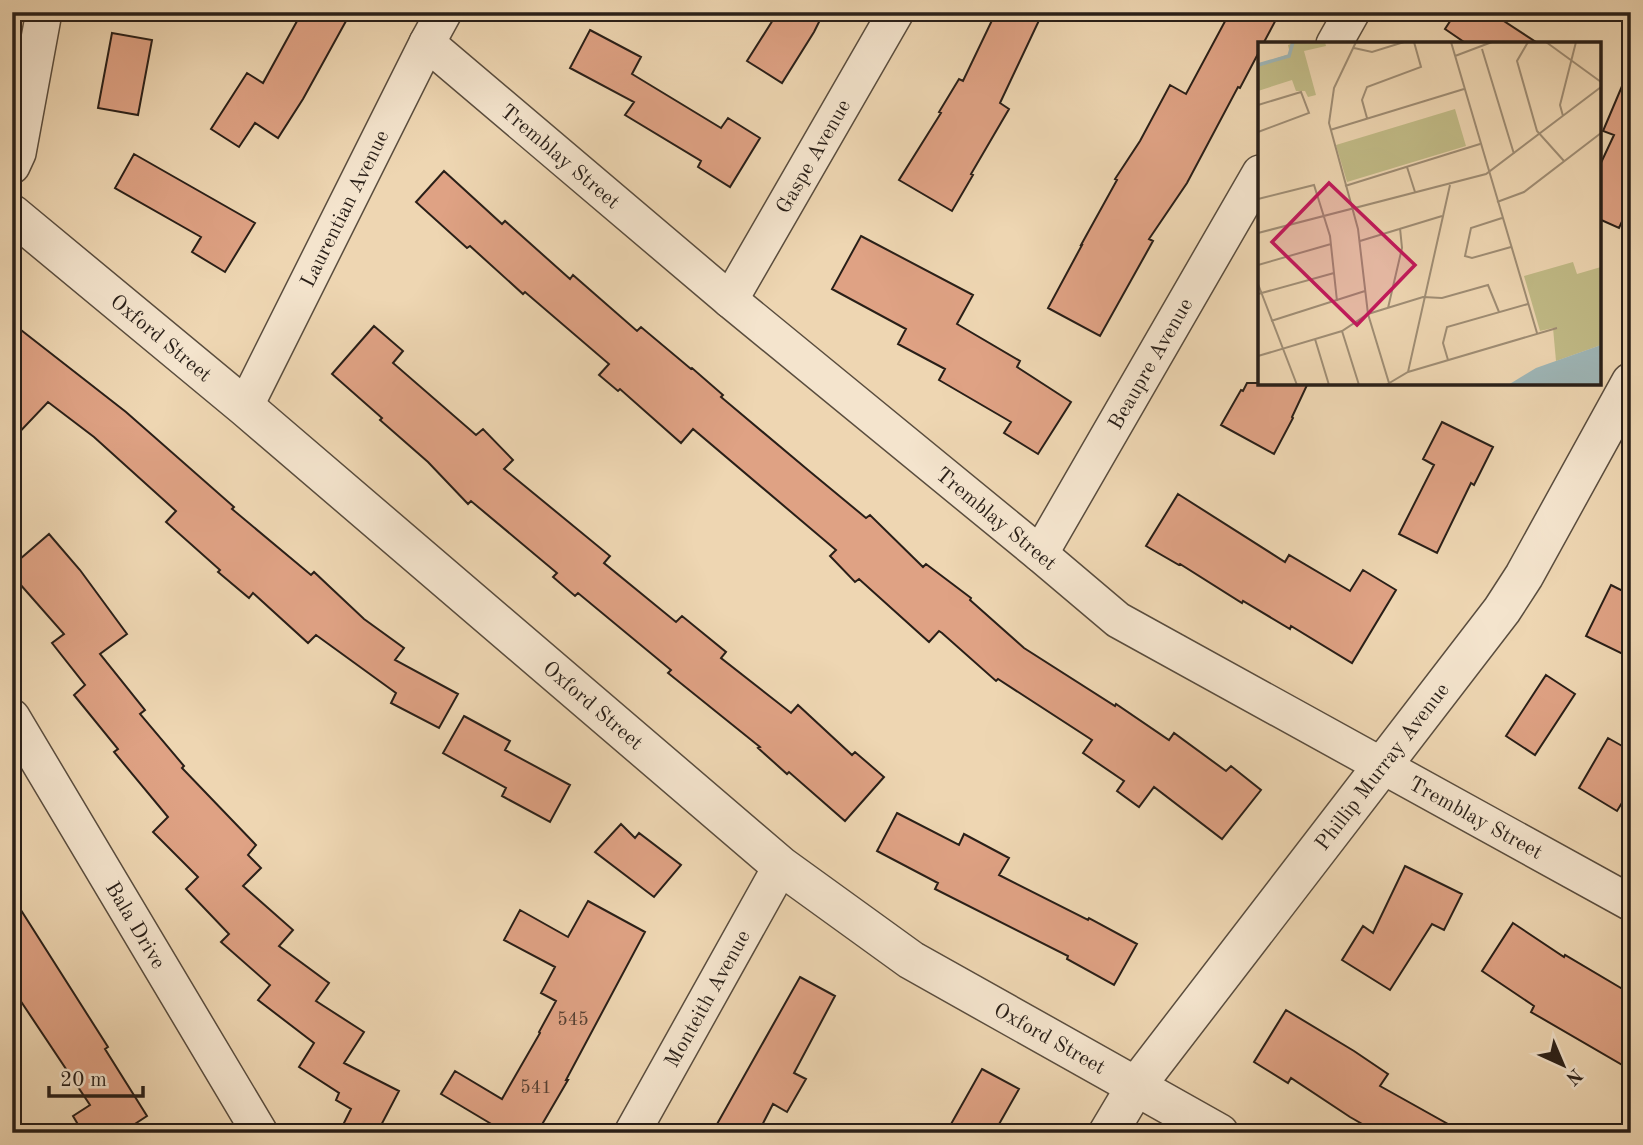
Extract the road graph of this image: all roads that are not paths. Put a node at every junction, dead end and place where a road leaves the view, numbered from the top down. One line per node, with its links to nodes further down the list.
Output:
1 (44, 12): 7 (street)
2 (444, 12): 6 (street, Laurentian Avenue)
3 (896, 12): 10 (street, Gaspe Avenue)
4 (1352, 12): 5 (street)
5 (1335, 42)
6 (427, 43): 10 (street, Tremblay Street); 12 (street, Laurentian Avenue)
7 (12, 166)
8 (1258, 176): 13 (street, Beaupre Avenue)
9 (12, 214): 12 (street, Oxford Street)
10 (730, 300): 13 (street, Tremblay Street)
11 (1631, 383): 15 (street, Phillip Murray Avenue)
12 (246, 407): 16 (street, Oxford Street)
13 (1040, 554): 15 (street, Tremblay Street)
14 (12, 717): 19 (street, Bala Drive)
15 (1383, 765): 17 (street, Tremblay Street); 18 (street, Phillip Murray Avenue)
16 (781, 866): 18 (street, Oxford Street); 20 (street, Monteith Avenue)
17 (1631, 903)
18 (1136, 1086): 21 (street, Phillip Murray Avenue); 22 (street, Oxford Street)
19 (260, 1133)
20 (632, 1133)
21 (1108, 1133)
22 (1219, 1133)

